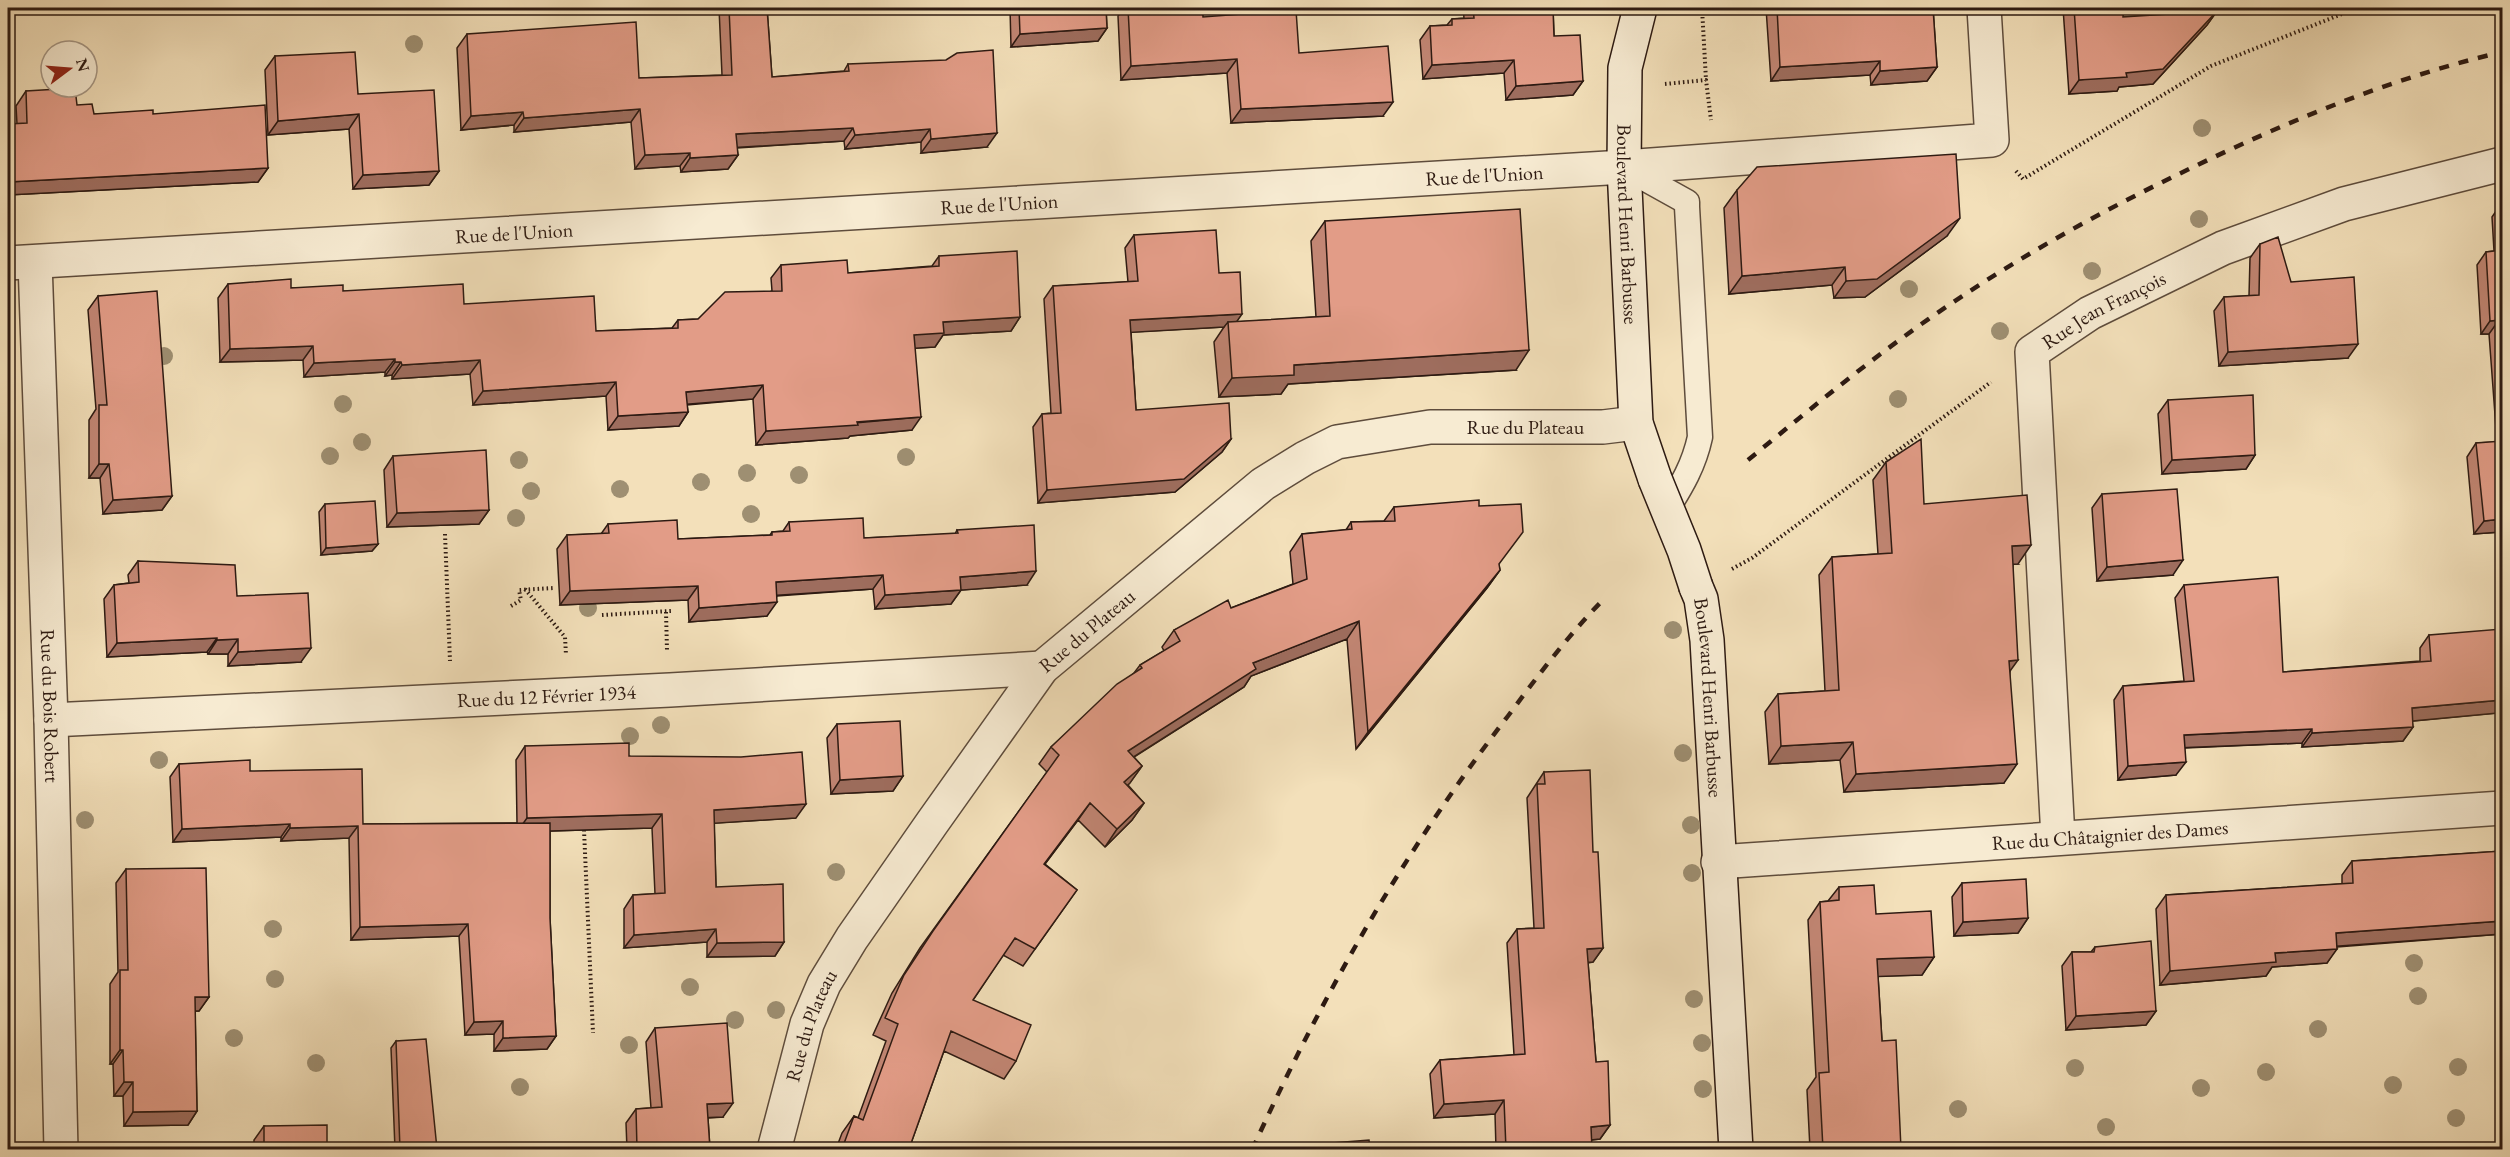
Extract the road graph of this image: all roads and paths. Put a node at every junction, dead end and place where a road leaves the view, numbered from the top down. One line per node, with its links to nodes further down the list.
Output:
1 (1640, 8): 10 (street, Boulevard Henri Barbusse)
2 (1702, 8): 5 (path)
3 (1984, 8): 8 (street)
4 (2357, 8): 8 (path)
5 (1707, 80): 6 (path); 7 (path)
6 (1656, 85)
7 (1711, 122)
8 (1992, 140): 10 (street, Rue de l'Union)
9 (2502, 164): 12 (street, Rue Jean François)
10 (1624, 167): 11 (street, Rue de l'Union); 13 (street, Boulevard Henri Barbusse); 14 (lane)
11 (21, 262): 25 (street, Rue du Bois Robert)
12 (2031, 352): 16 (path); 28 (street, Rue Jean François)
13 (1636, 423): 14 (street, Boulevard Henri Barbusse); 22 (street, Rue du Plateau)
14 (1661, 494): 16 (street, Boulevard Henri Barbusse, bridge)
15 (445, 534): 24 (path)
16 (1696, 587): 29 (street, Boulevard Henri Barbusse)
17 (554, 588): 18 (path)
18 (525, 589): 19 (path); 23 (path)
19 (511, 606)
20 (671, 611): 21 (path)
21 (602, 615)
22 (1042, 668): 23 (street, Rue du 12 Février 1934); 32 (street, Rue du Plateau)
23 (567, 695): 24 (street, Rue du 12 Février 1934)
24 (451, 701): 25 (street, Rue du 12 Février 1934)
25 (51, 720): 31 (street, Rue du Bois Robert)
26 (2502, 808): 28 (street, Rue du Châtaignier des Dames)
27 (584, 830): 30 (path)
28 (2058, 838): 29 (street, Rue du Châtaignier des Dames)
29 (1718, 862): 33 (street, Boulevard Henri Barbusse)
30 (592, 1034)
31 (61, 1149)
32 (774, 1149)
33 (1736, 1149)

